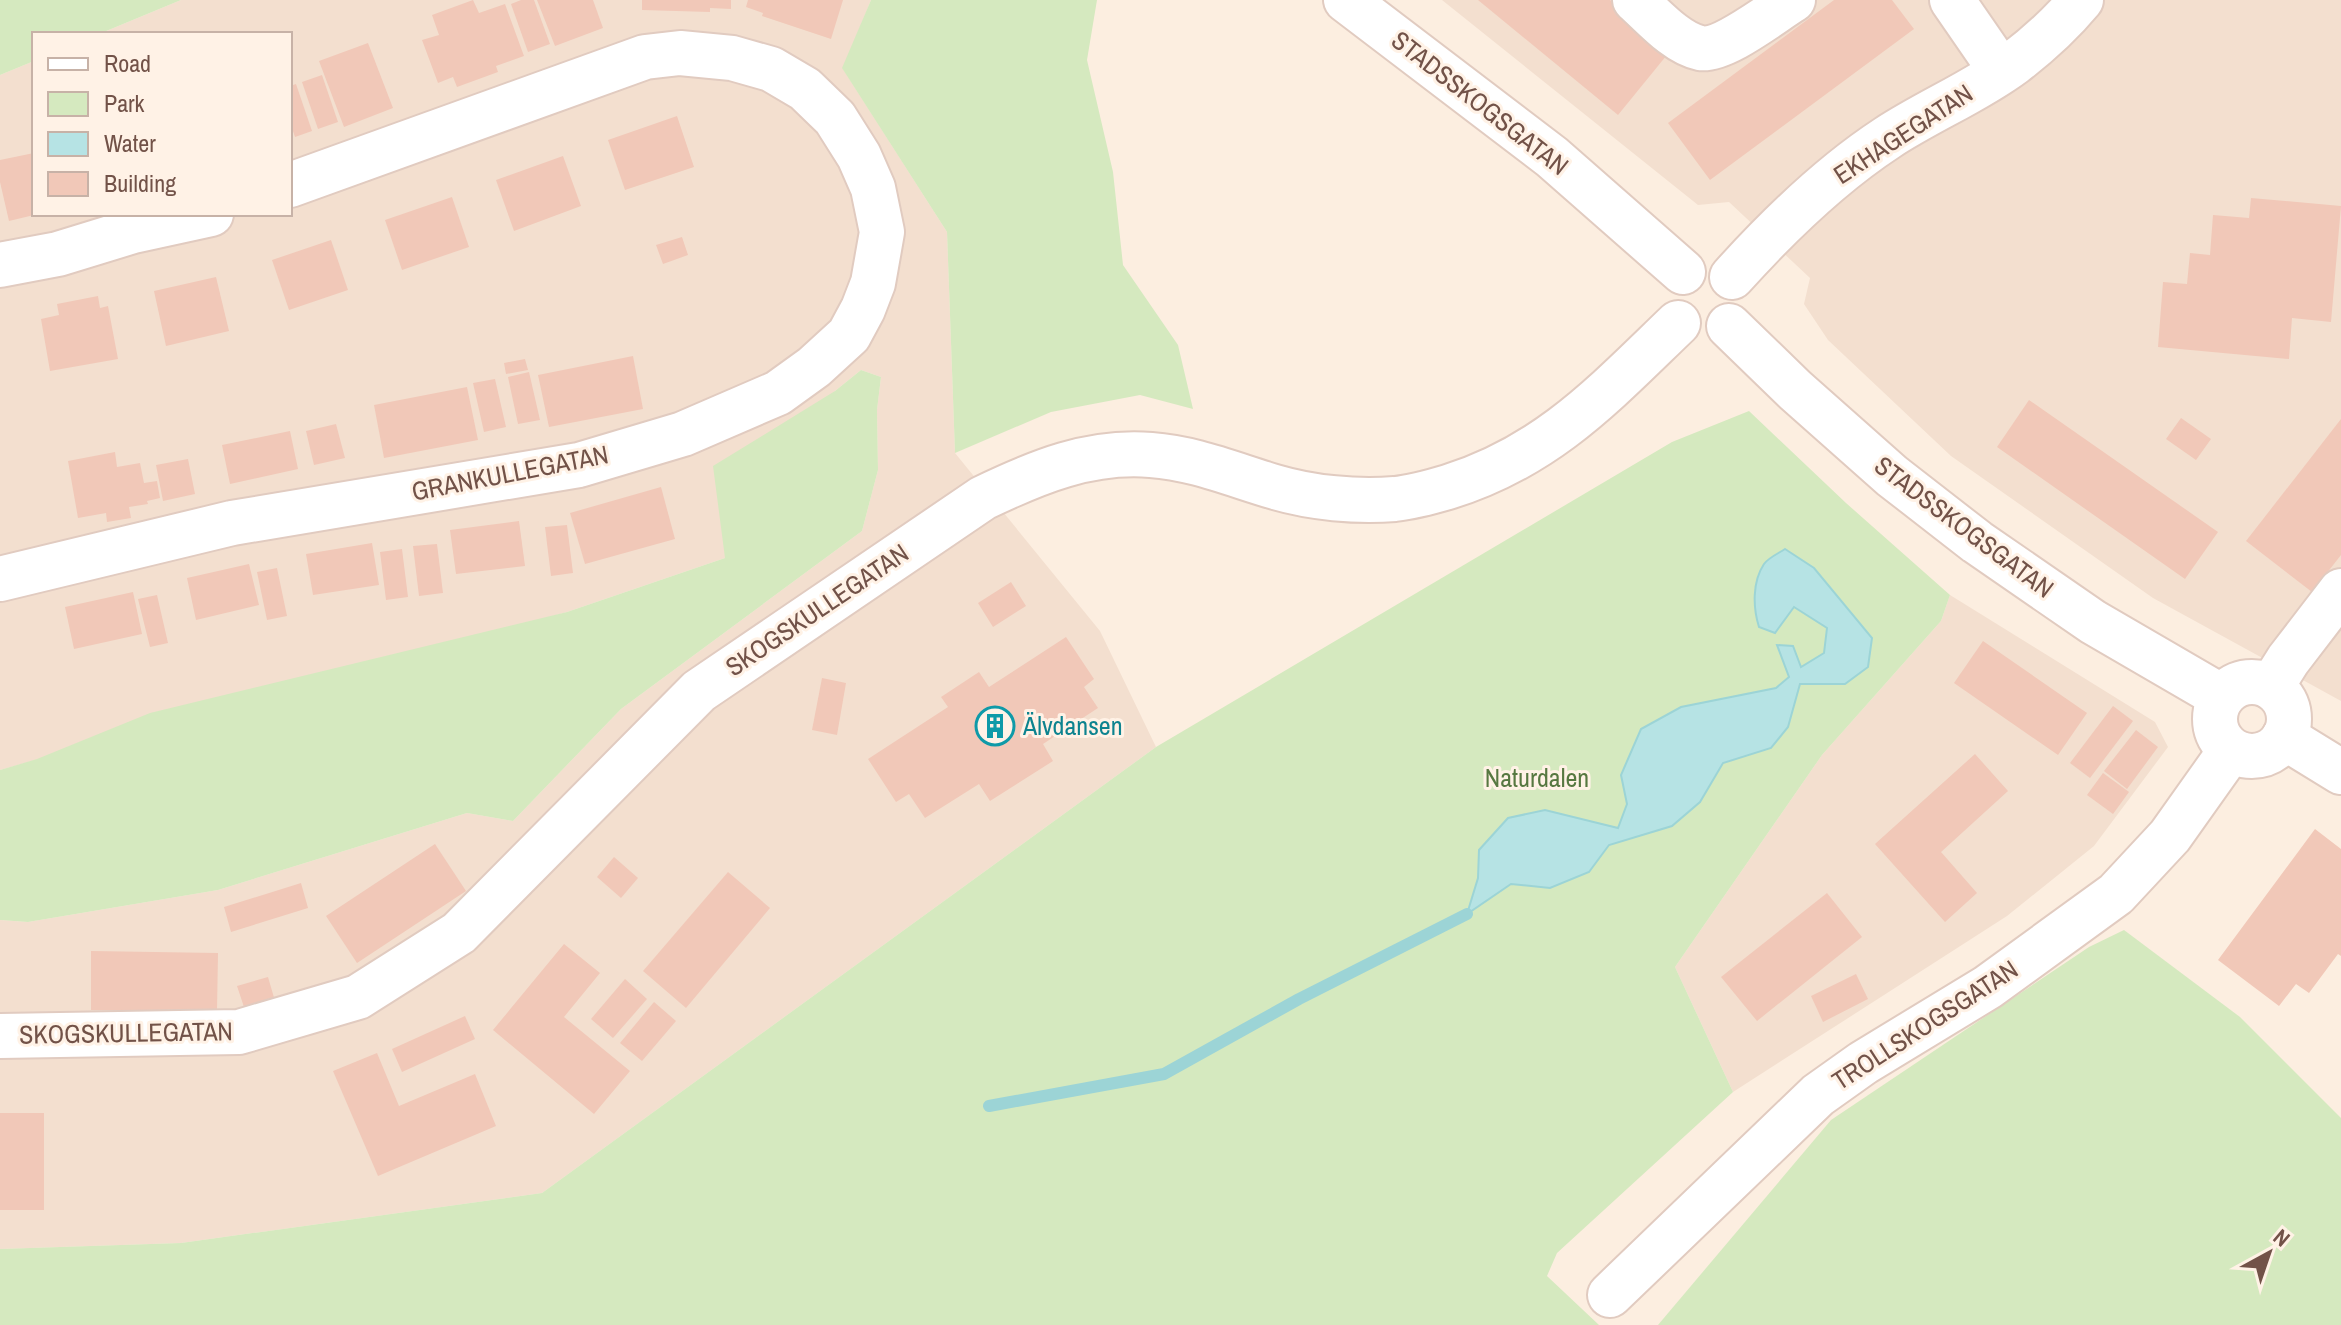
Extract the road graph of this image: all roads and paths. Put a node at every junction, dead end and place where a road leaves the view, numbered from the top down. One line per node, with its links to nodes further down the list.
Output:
1 (1346, 0): 10 (street, STADSSKOGSGATAN)
2 (1635, 0): 3 (street)
3 (1793, 0)
4 (1952, 0): 6 (street)
5 (2081, 0): 6 (street, EKHAGEGATAN)
6 (2001, 71): 11 (street, EKHAGEGATAN)
7 (292, 184): 14 (street, GRANKULLEGATAN)
8 (202, 216): 9 (street)
9 (0, 265)
10 (1683, 272): 11 (street); 12 (street)
11 (1732, 277): 13 (street)
12 (1678, 323): 13 (street); 21 (street, SKOGSKULLEGATAN)
13 (1729, 326): 17 (street, STADSSKOGSGATAN)
14 (0, 579)
15 (2341, 591): 16 (street)
16 (2271, 687): 17 (street); 18 (street)
17 (2222, 697): 19 (street)
18 (2284, 737): 19 (street); 20 (street)
19 (2231, 750): 22 (street, TROLLSKOGSGATAN)
20 (2341, 772)
21 (0, 1036)
22 (1610, 1295)

